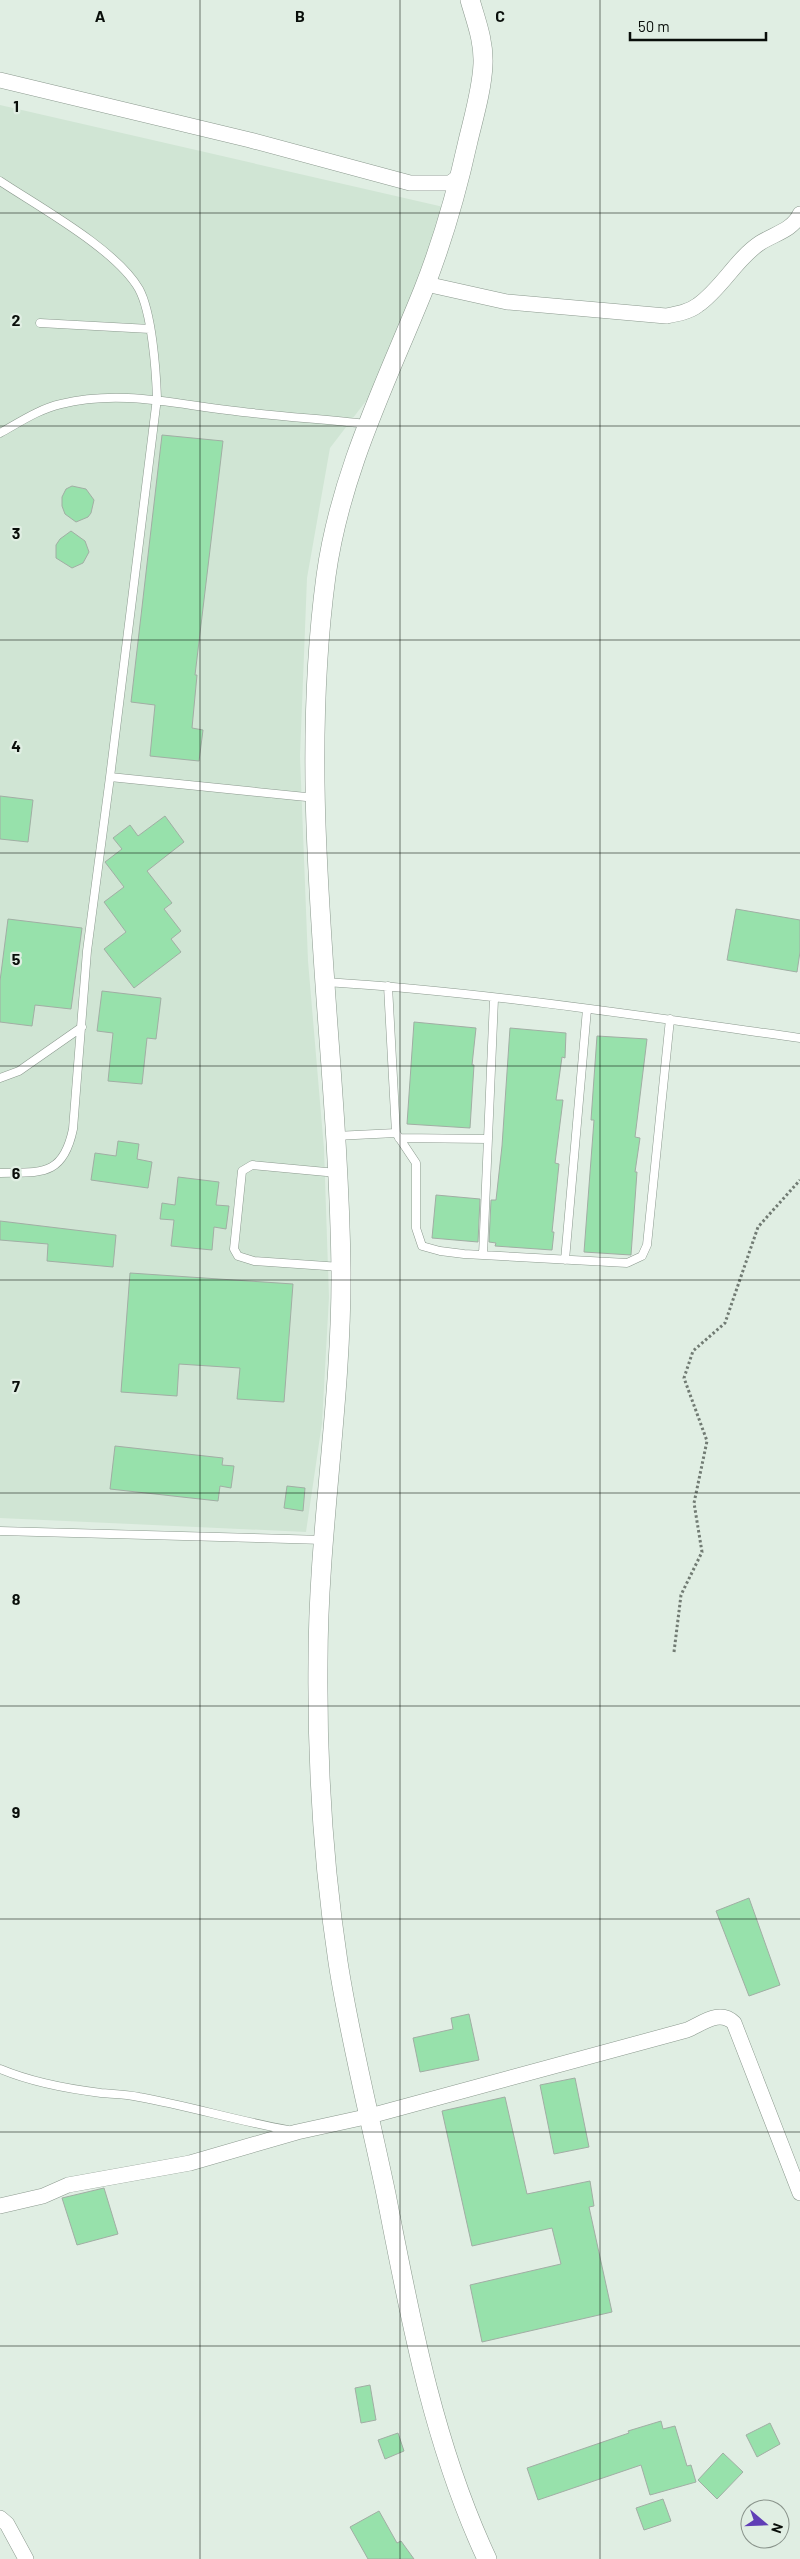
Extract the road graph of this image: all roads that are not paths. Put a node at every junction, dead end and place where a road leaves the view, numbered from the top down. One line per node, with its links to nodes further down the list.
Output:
1 (470, 0): 3 (street)
2 (0, 80): 3 (street)
3 (460, 176): 6 (street)
4 (0, 181): 8 (lane)
5 (800, 214): 6 (street)
6 (426, 284): 10 (street)
7 (40, 323): 8 (lane)
8 (150, 329): 9 (lane)
9 (157, 398): 10 (lane); 11 (lane); 12 (lane)
10 (366, 424): 13 (street)
11 (0, 433)
12 (110, 776): 13 (lane); 19 (lane)
13 (316, 798): 14 (street)
14 (324, 982): 15 (lane); 22 (street)
15 (388, 986): 16 (lane); 23 (lane)
16 (494, 999): 17 (lane); 24 (lane)
17 (588, 1010): 18 (lane); 28 (lane)
18 (670, 1019): 20 (lane); 28 (lane)
19 (82, 1027): 21 (lane); 25 (lane)
20 (800, 1038)
21 (0, 1078)
22 (335, 1136): 23 (lane); 26 (street)
23 (397, 1136): 24 (lane); 27 (lane)
24 (488, 1140): 27 (lane)
25 (0, 1173)
26 (337, 1173): 29 (street); 29 (lane)
27 (483, 1255): 28 (lane)
28 (565, 1260)
29 (340, 1266): 31 (street)
30 (0, 1530): 31 (lane)
31 (324, 1540): 33 (street)
32 (0, 2069): 34 (lane)
33 (370, 2116): 34 (street); 35 (street); 39 (street)
34 (297, 2132): 36 (street)
35 (800, 2193)
36 (0, 2206)
37 (0, 2518): 38 (street)
38 (26, 2559)
39 (487, 2559)

